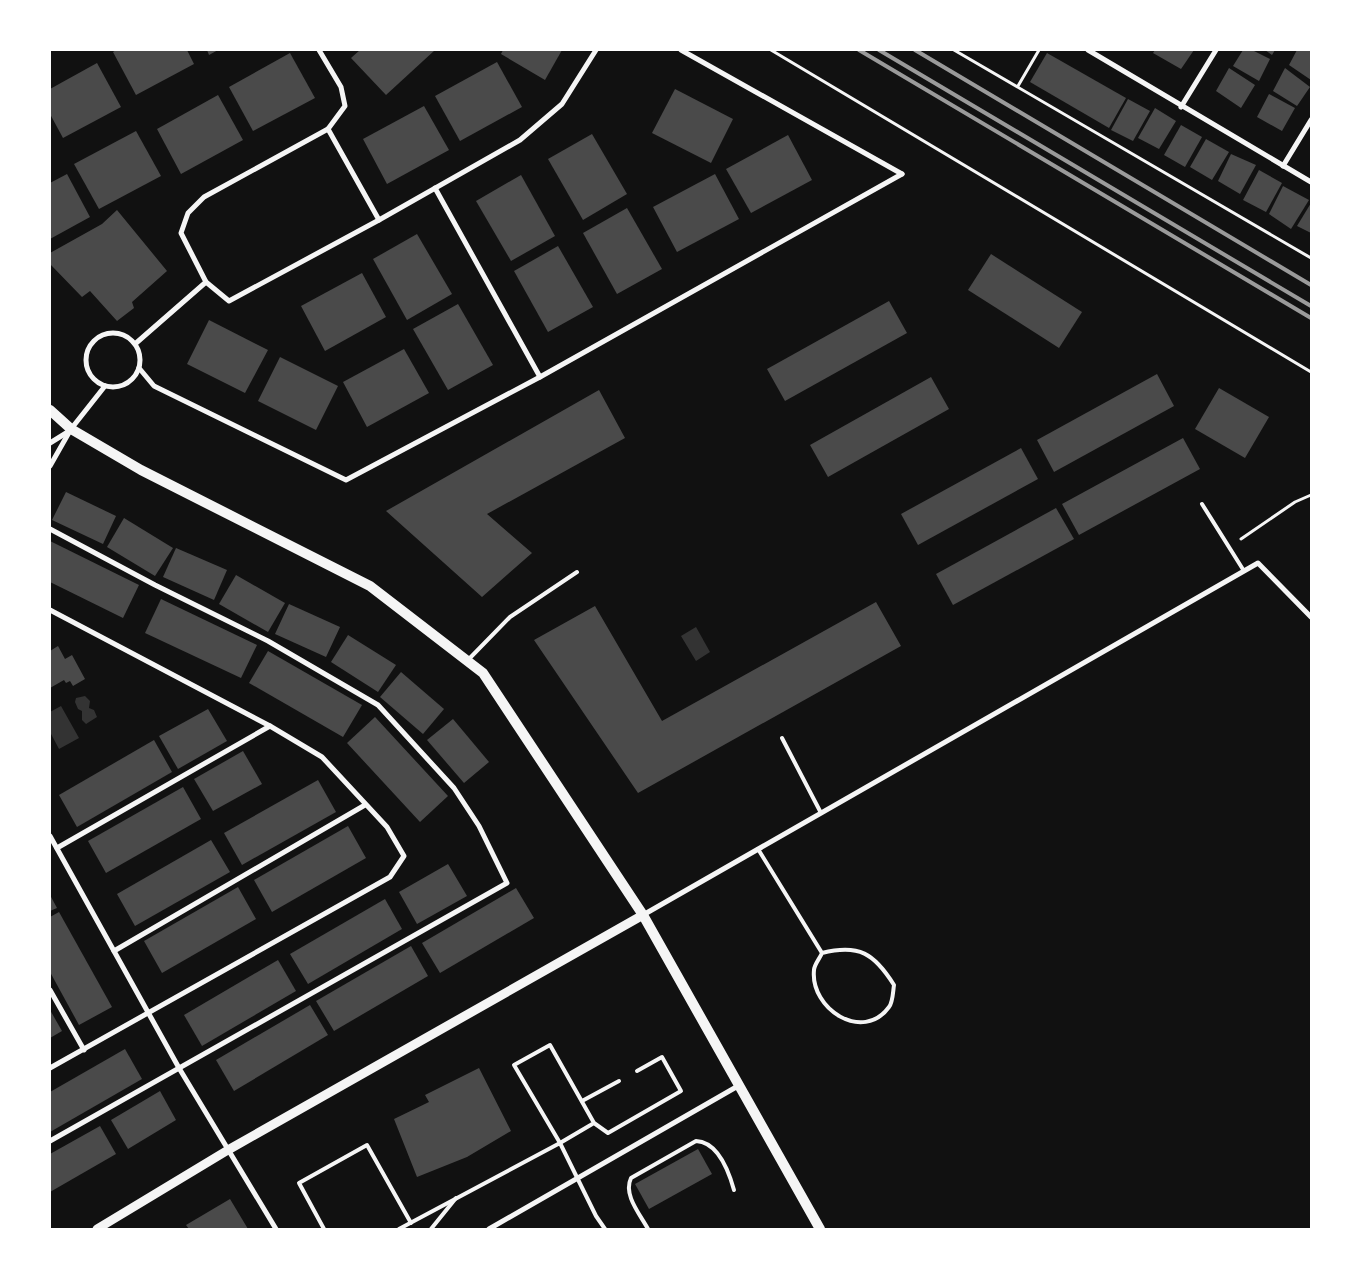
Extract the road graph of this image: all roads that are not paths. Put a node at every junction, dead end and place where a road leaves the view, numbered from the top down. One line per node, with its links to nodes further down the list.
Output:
1 (319, 50): 8 (street)
2 (596, 50): 11 (street)
3 (681, 50): 16 (street)
4 (1088, 50): 6 (street)
5 (1216, 50): 6 (street)
6 (1181, 107): 9 (street)
7 (1311, 120): 9 (street)
8 (328, 129): 12 (street); 13 (street)
9 (1283, 166): 10 (street)
10 (1311, 182)
11 (435, 188): 12 (street); 16 (street)
12 (379, 220): 13 (street)
13 (206, 282): 14 (street)
14 (135, 344): 15 (street); 17 (street)
15 (139, 368): 16 (street); 17 (street)
16 (540, 376)
17 (105, 386): 19 (street)
18 (50, 410): 19 (main road)
19 (72, 430): 20 (street); 21 (street); 28 (main road)
20 (50, 443)
21 (50, 466)
22 (1202, 504): 24 (lane)
23 (50, 529): 43 (street)
24 (1244, 571): 27 (street); 32 (street)
25 (577, 572): 28 (lane)
26 (50, 610): 29 (street)
27 (1311, 617)
28 (467, 661): 36 (main road)
29 (270, 726): 31 (street); 34 (street)
30 (782, 738): 32 (lane)
31 (366, 805): 37 (street); 40 (street)
32 (822, 813): 35 (street)
33 (50, 836): 34 (street)
34 (57, 848): 37 (street)
35 (758, 849): 36 (street); 38 (lane)
36 (643, 915): 46 (main road); 51 (street)
37 (114, 951): 40 (street)
38 (822, 953): 38 (lane)
39 (50, 990): 41 (street)
40 (149, 1014): 41 (street); 43 (street)
41 (84, 1050): 42 (street)
42 (50, 1068)
43 (179, 1068): 49 (street); 51 (street)
44 (637, 1071): 48 (lane)
45 (619, 1081): 47 (lane)
46 (738, 1086): 52 (street); 64 (main road)
47 (582, 1101): 48 (lane); 50 (lane)
48 (594, 1123): 50 (lane)
49 (50, 1141)
50 (560, 1143): 52 (lane); 54 (lane)
51 (228, 1150): 56 (street); 57 (street)
52 (578, 1178): 61 (street); 62 (lane)
53 (734, 1190): 63 (lane)
54 (458, 1196): 55 (lane); 60 (lane)
55 (410, 1223): 58 (lane); 59 (lane)
56 (97, 1229)
57 (276, 1229)
58 (324, 1229)
59 (400, 1229)
60 (431, 1229)
61 (489, 1229)
62 (605, 1229)
63 (648, 1229)
64 (820, 1229)

